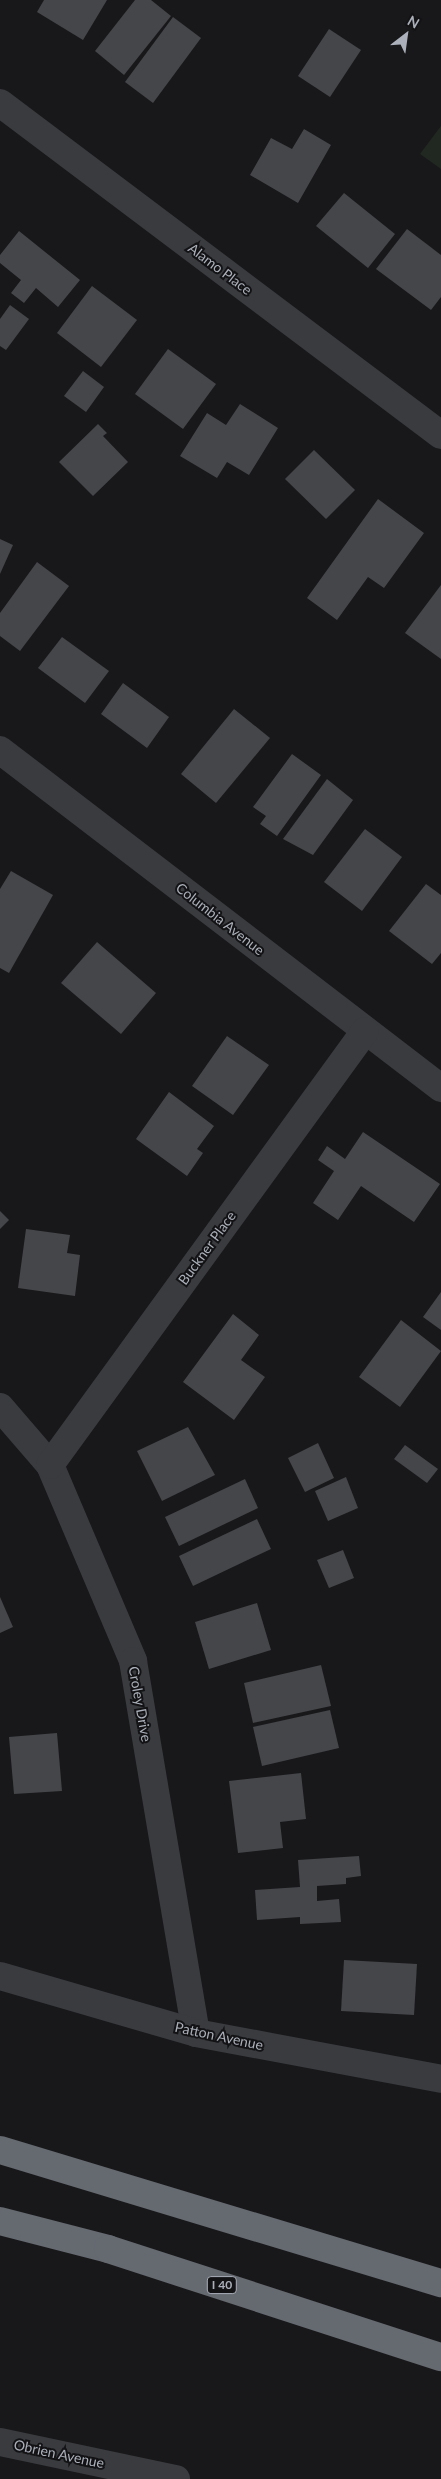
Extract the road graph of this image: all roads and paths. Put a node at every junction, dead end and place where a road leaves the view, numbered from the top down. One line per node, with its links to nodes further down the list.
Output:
1 (0, 103): 2 (street, Alamo Place)
2 (441, 435)
3 (0, 750): 4 (street, Columbia Avenue)
4 (365, 1030): 5 (street, Columbia Avenue); 7 (street, Buckner Place)
5 (441, 1088)
6 (0, 1407): 7 (street, Croley Drive)
7 (50, 1465): 9 (street, Croley Drive)
8 (0, 1976): 9 (street, Patton Avenue)
9 (196, 2033): 10 (street, Patton Avenue)
10 (441, 2079)
11 (0, 2150): 13 (highway)
12 (0, 2221): 14 (highway, I 40)
13 (441, 2283)
14 (441, 2357)
15 (0, 2442): 16 (street, Obrien Avenue)
16 (176, 2479)

